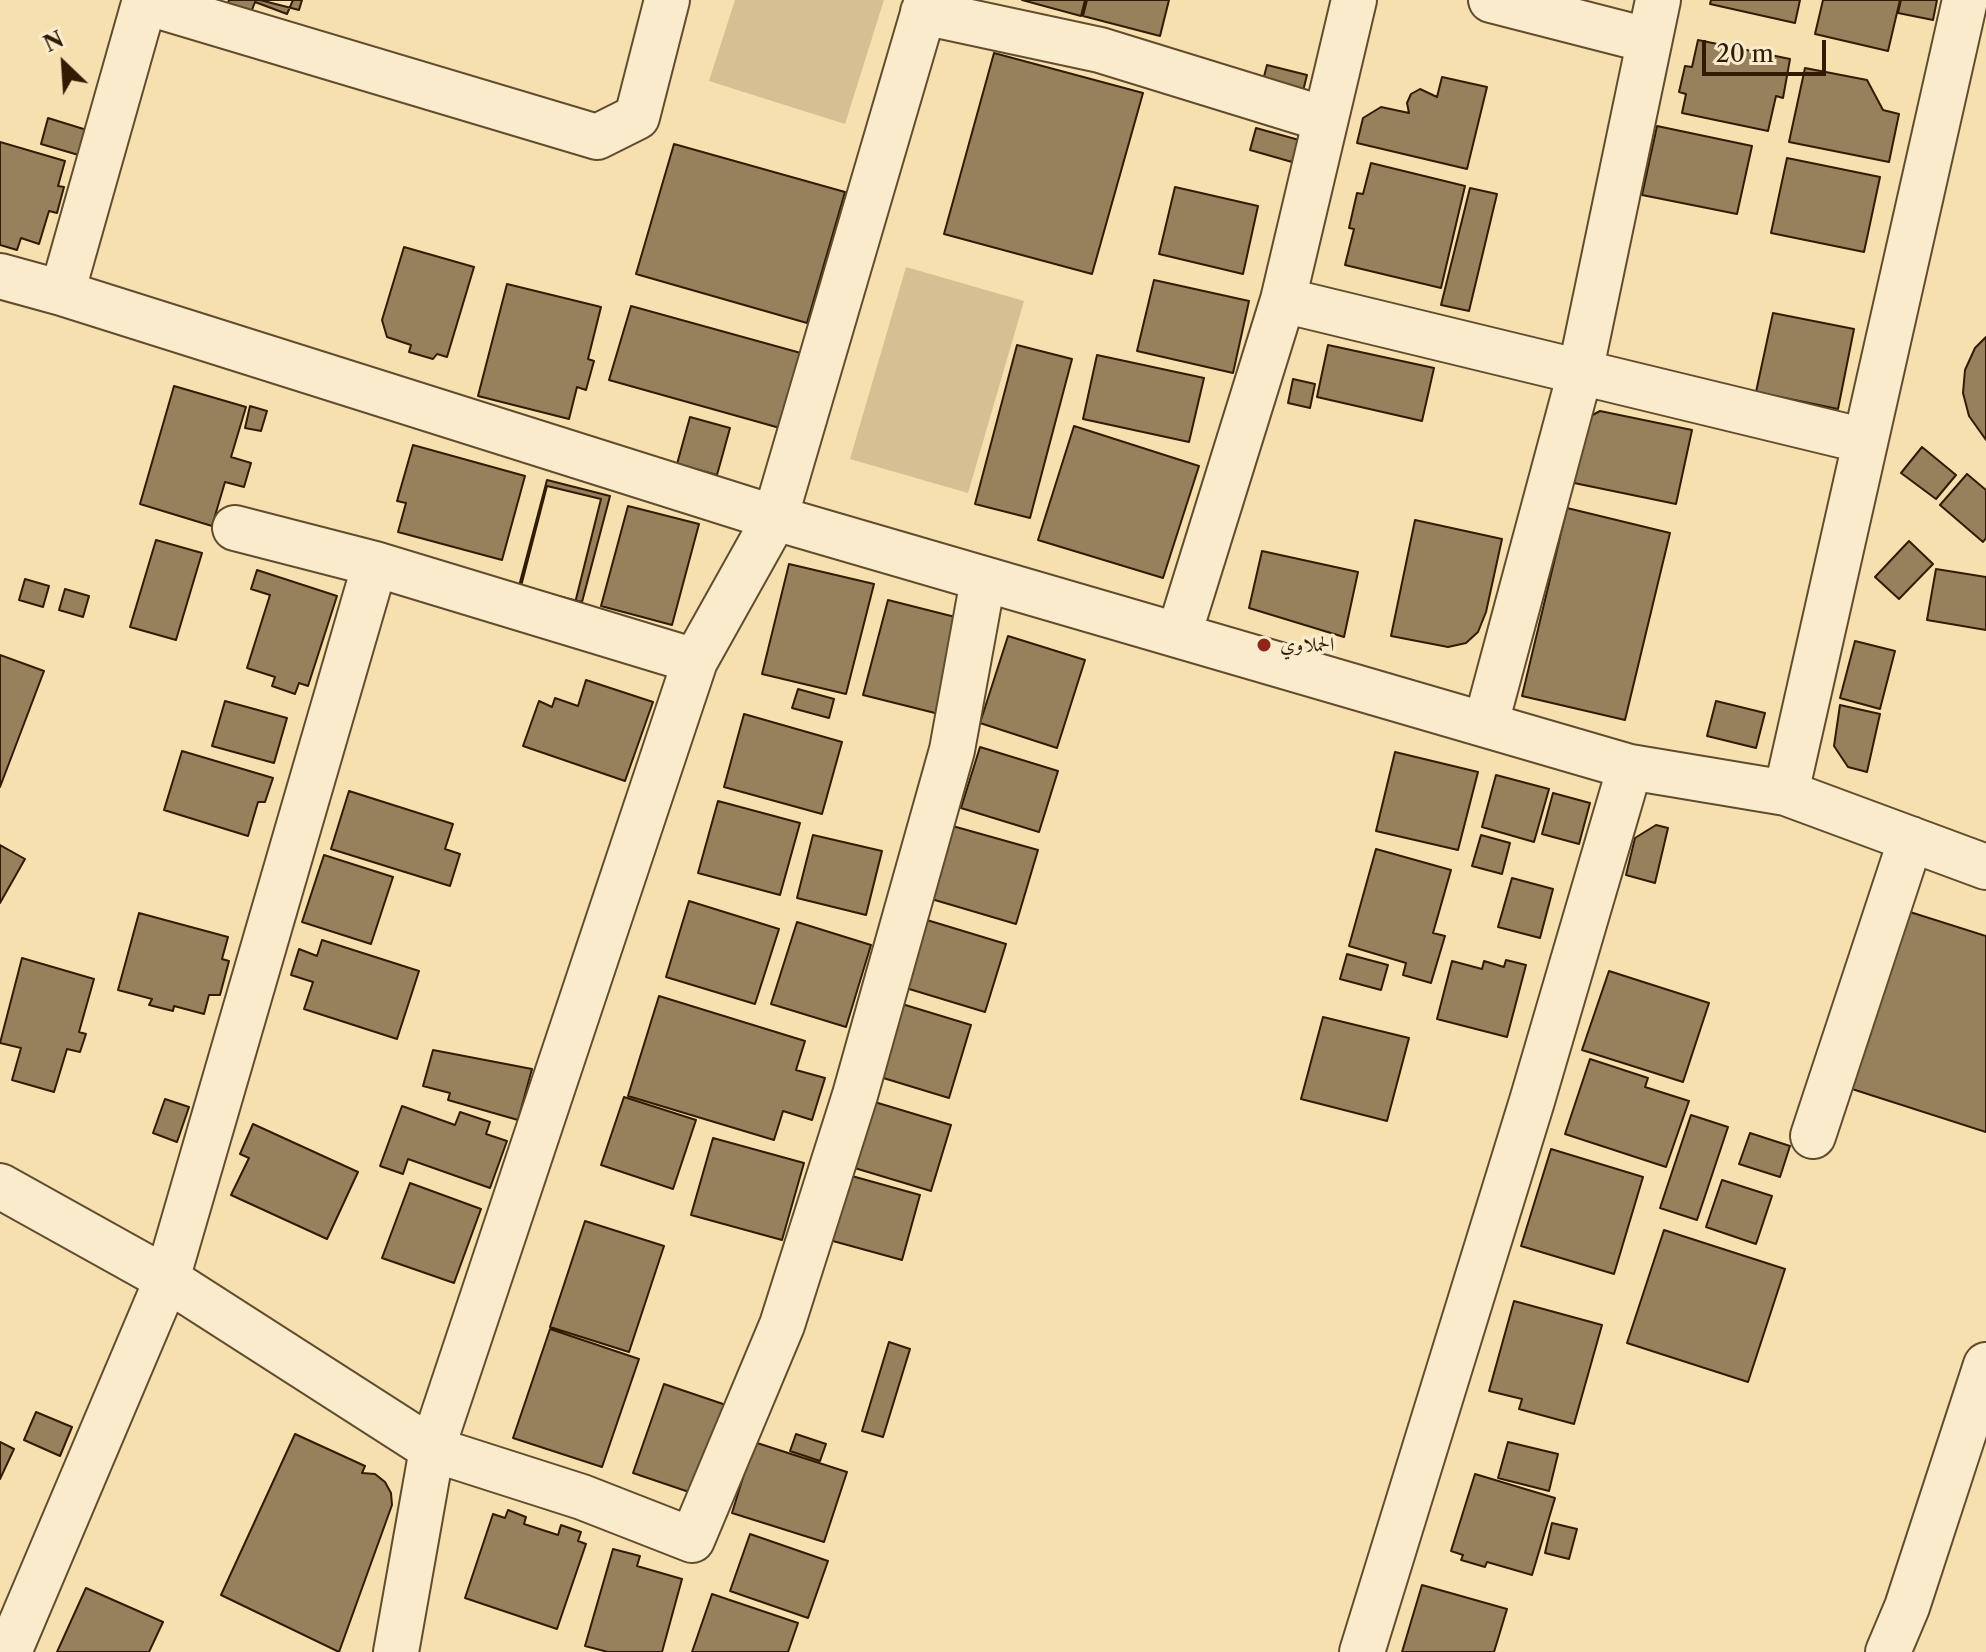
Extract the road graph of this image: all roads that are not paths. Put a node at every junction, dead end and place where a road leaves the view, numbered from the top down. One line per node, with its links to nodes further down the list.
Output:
1 (667, 0): 5 (street)
2 (1354, 0): 8 (street)
3 (1491, 0): 7 (street)
4 (1965, 0): 13 (street)
5 (145, 1): 10 (street)
6 (925, 6): 8 (street); 14 (street)
7 (1653, 20): 12 (street)
8 (1324, 119): 11 (street)
9 (0, 276): 10 (street)
10 (62, 293): 14 (street)
11 (1283, 300): 12 (street); 18 (street)
12 (1580, 373): 13 (street); 20 (street)
13 (1865, 441): 22 (street)
14 (775, 518): 17 (street); 19 (street)
15 (235, 528): 16 (street)
16 (375, 564): 19 (street); 27 (street)
17 (983, 580): 18 (street); 29 (street)
18 (1179, 634): 20 (street)
19 (695, 661): 29 (street)
20 (1486, 723): 21 (street)
21 (1630, 767): 22 (street); 33 (street)
22 (1786, 793): 23 (street)
23 (1911, 839): 24 (street); 25 (street)
24 (1986, 867)
25 (1813, 1136)
26 (0, 1186): 27 (street)
27 (167, 1279): 29 (street); 30 (street)
28 (1986, 1365): 34 (street)
29 (432, 1449): 32 (street)
30 (16, 1594): 31 (street)
31 (9, 1652)
32 (396, 1652)
33 (1362, 1652)
34 (1888, 1652)

